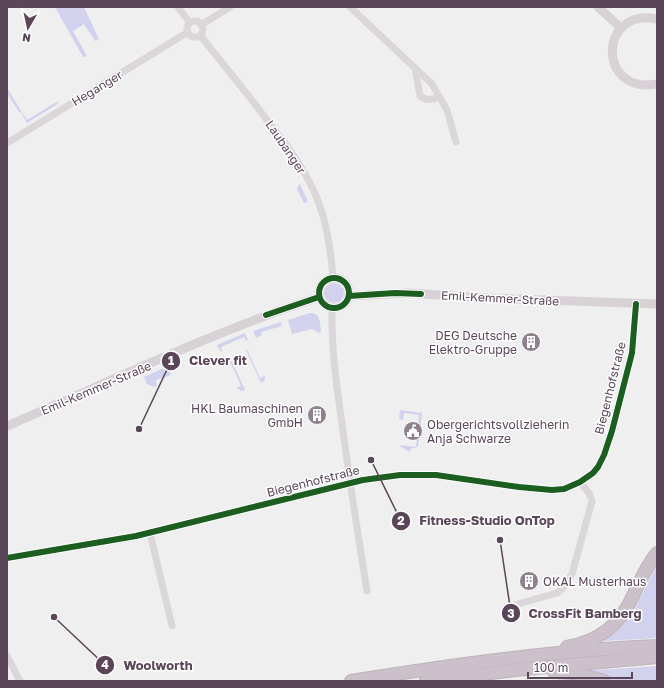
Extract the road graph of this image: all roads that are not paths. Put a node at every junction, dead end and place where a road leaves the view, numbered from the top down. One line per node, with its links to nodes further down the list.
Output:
1 (178, 7): 6 (street)
2 (230, 7): 7 (street)
3 (350, 7): 11 (street)
4 (598, 7): 8 (street)
5 (657, 19): 8 (street)
6 (190, 23): 7 (street); 9 (street)
7 (201, 24): 10 (street)
8 (620, 28): 12 (street)
9 (188, 32): 10 (street); 15 (street, Heganger)
10 (200, 35): 16 (street, Laubanger)
11 (415, 68): 13 (street); 13 (street)
12 (657, 84)
13 (439, 97): 14 (street)
14 (456, 142)
15 (7, 143)
16 (333, 278): 17 (street); 18 (street)
17 (349, 296): 19 (street, Emil-Kemmer-Straße); 21 (street)
18 (319, 297): 21 (street); 22 (street, Emil-Kemmer-Straße)
19 (636, 304): 20 (street, Emil-Kemmer-Straße); 23 (street, Biegenhofstraße)
20 (654, 304)
21 (332, 308): 24 (street, Biegenhofstraße)
22 (7, 426)
23 (580, 482): 24 (street, Biegenhofstraße); 29 (street)
24 (350, 484): 25 (street, Biegenhofstraße); 28 (street, Biegenhofstraße)
25 (150, 533): 27 (street, Biegenhofstraße); 30 (street)
26 (657, 553): 34 (highway)
27 (7, 558)
28 (367, 591)
29 (508, 607)
30 (172, 626)
31 (657, 646): 34 (highway)
32 (7, 656): 35 (street)
33 (657, 658): 34 (highway)
34 (523, 664): 36 (highway); 37 (highway); 38 (highway)
35 (20, 681)
36 (351, 681)
37 (426, 681)
38 (604, 681)

